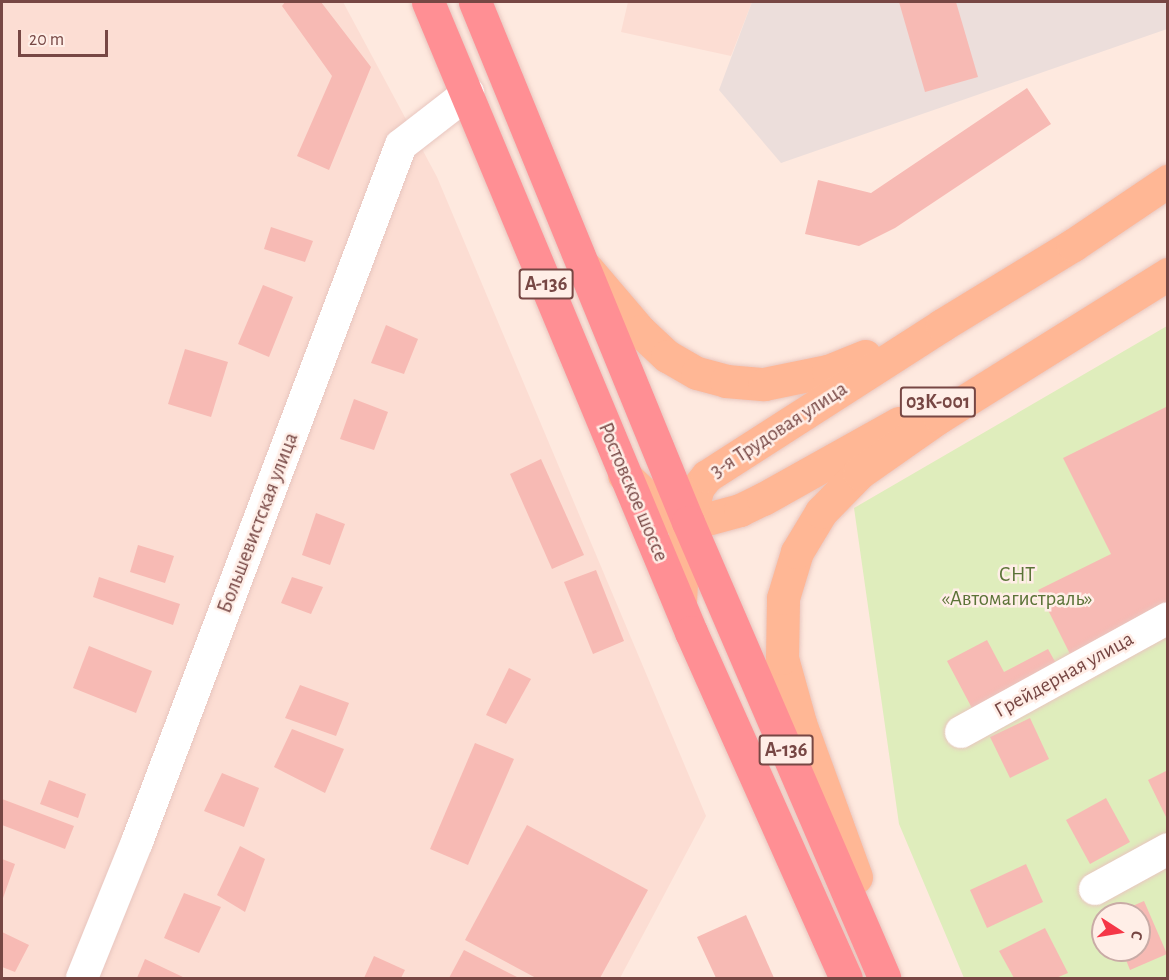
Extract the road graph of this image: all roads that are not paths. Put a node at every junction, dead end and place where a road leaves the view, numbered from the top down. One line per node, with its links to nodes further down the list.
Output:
1 (428, 2): 3 (highway, Ростовское шоссе / А-136)
2 (475, 2): 5 (highway, Ростовское шоссе / А-136)
3 (468, 93): 9 (highway, Ростовское шоссе / А-136); 17 (street, Большевистская улица)
4 (1167, 181): 8 (main road, 3-я Трудовая улица / 03К-001)
5 (581, 261): 8 (main road, 03К-001); 10 (highway, Ростовское шоссе / А-136)
6 (1167, 274): 7 (main road, 03К-001)
7 (1137, 295): 10 (main road, 3-я Трудовая улица / 03К-001); 13 (main road, 03К-001)
8 (942, 325): 10 (main road, 3-я Трудовая улица / 03К-001)
9 (624, 475): 10 (main road, А-136); 11 (highway, Ростовское шоссе / А-136)
10 (688, 522): 11 (main road, А-136); 19 (highway, Ростовское шоссе / А-136)
11 (680, 602): 18 (highway, Ростовское шоссе / А-136)
12 (1167, 618): 14 (street, Грейдерная улица)
13 (782, 658): 20 (main road, А-136)
14 (961, 732)
15 (1167, 849): 16 (street)
16 (1095, 889)
17 (82, 978)
18 (846, 978)
19 (884, 978)
20 (891, 978)

